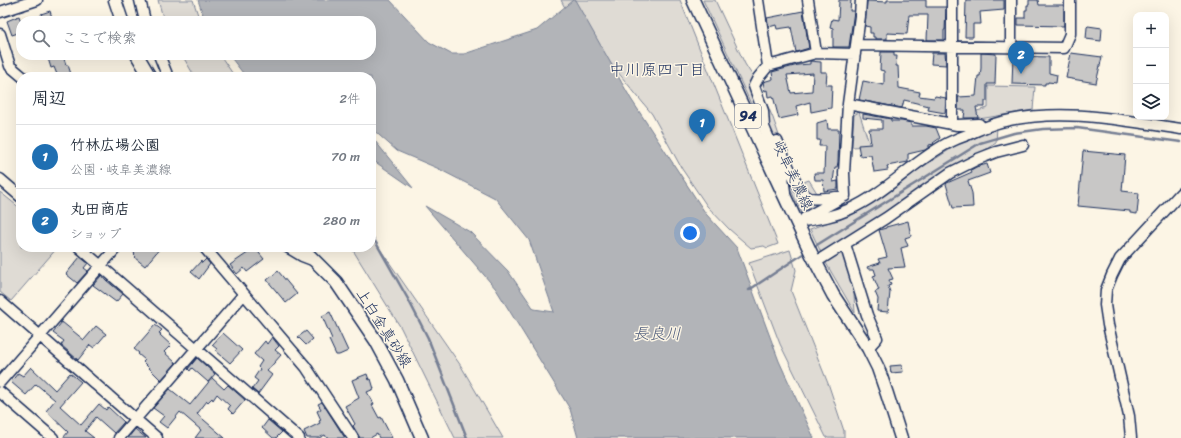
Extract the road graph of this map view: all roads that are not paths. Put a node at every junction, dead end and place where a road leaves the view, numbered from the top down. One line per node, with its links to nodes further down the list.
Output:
1 (37, 0): 11 (street)
2 (115, 0): 13 (main road)
3 (140, 0): 14 (street)
4 (693, 0): 36 (main road, 岐阜美濃線 / 94)
5 (758, 0): 22 (street)
6 (808, 0): 19 (street)
7 (861, 0): 18 (street)
8 (952, 0): 16 (street)
9 (1011, 0): 17 (street)
10 (1070, 0): 17 (street)
11 (21, 3): 12 (street)
12 (0, 12)
13 (120, 16)
14 (144, 16)
15 (0, 34): 23 (street)
16 (952, 47): 17 (street); 18 (street); 28 (street)
17 (1011, 47)
18 (856, 50): 19 (street); 26 (street)
19 (816, 53): 22 (street)
20 (140, 60): 24 (main road)
21 (160, 60): 25 (street)
22 (768, 66): 27 (street)
23 (17, 72)
24 (147, 72)
25 (166, 72)
26 (848, 104): 28 (street); 35 (street)
27 (763, 111): 35 (street); 36 (street)
28 (952, 124): 29 (street)
29 (982, 128): 30 (street); 37 (street)
30 (1181, 129)
31 (1023, 145): 38 (street)
32 (0, 179): 33 (street)
33 (16, 193)
34 (1181, 193): 62 (street)
35 (845, 196): 37 (street)
36 (786, 198): 37 (main road, 岐阜美濃線 / 94)
37 (800, 228): 44 (main road, 岐阜美濃線 / 94)
38 (845, 244): 44 (street); 50 (street)
39 (85, 252): 46 (street)
40 (113, 252): 46 (street)
41 (208, 252): 47 (street)
42 (295, 252): 45 (street)
43 (307, 252): 45 (main road, 上白金真砂線)
44 (814, 258): 50 (main road, 94)
45 (317, 261): 60 (main road, 上白金真砂線)
46 (101, 266): 49 (street); 51 (street)
47 (244, 294): 51 (street); 59 (street)
48 (0, 301): 49 (street)
49 (40, 336): 52 (street); 54 (street)
50 (868, 348): 61 (main road, 94)
51 (197, 349): 54 (street); 58 (street)
52 (0, 382)
53 (0, 392): 55 (street)
54 (135, 419): 56 (street); 57 (street)
55 (53, 438)
56 (119, 438)
57 (157, 438)
58 (299, 438)
59 (353, 438)
60 (422, 438)
61 (901, 438)
62 (1131, 438)

